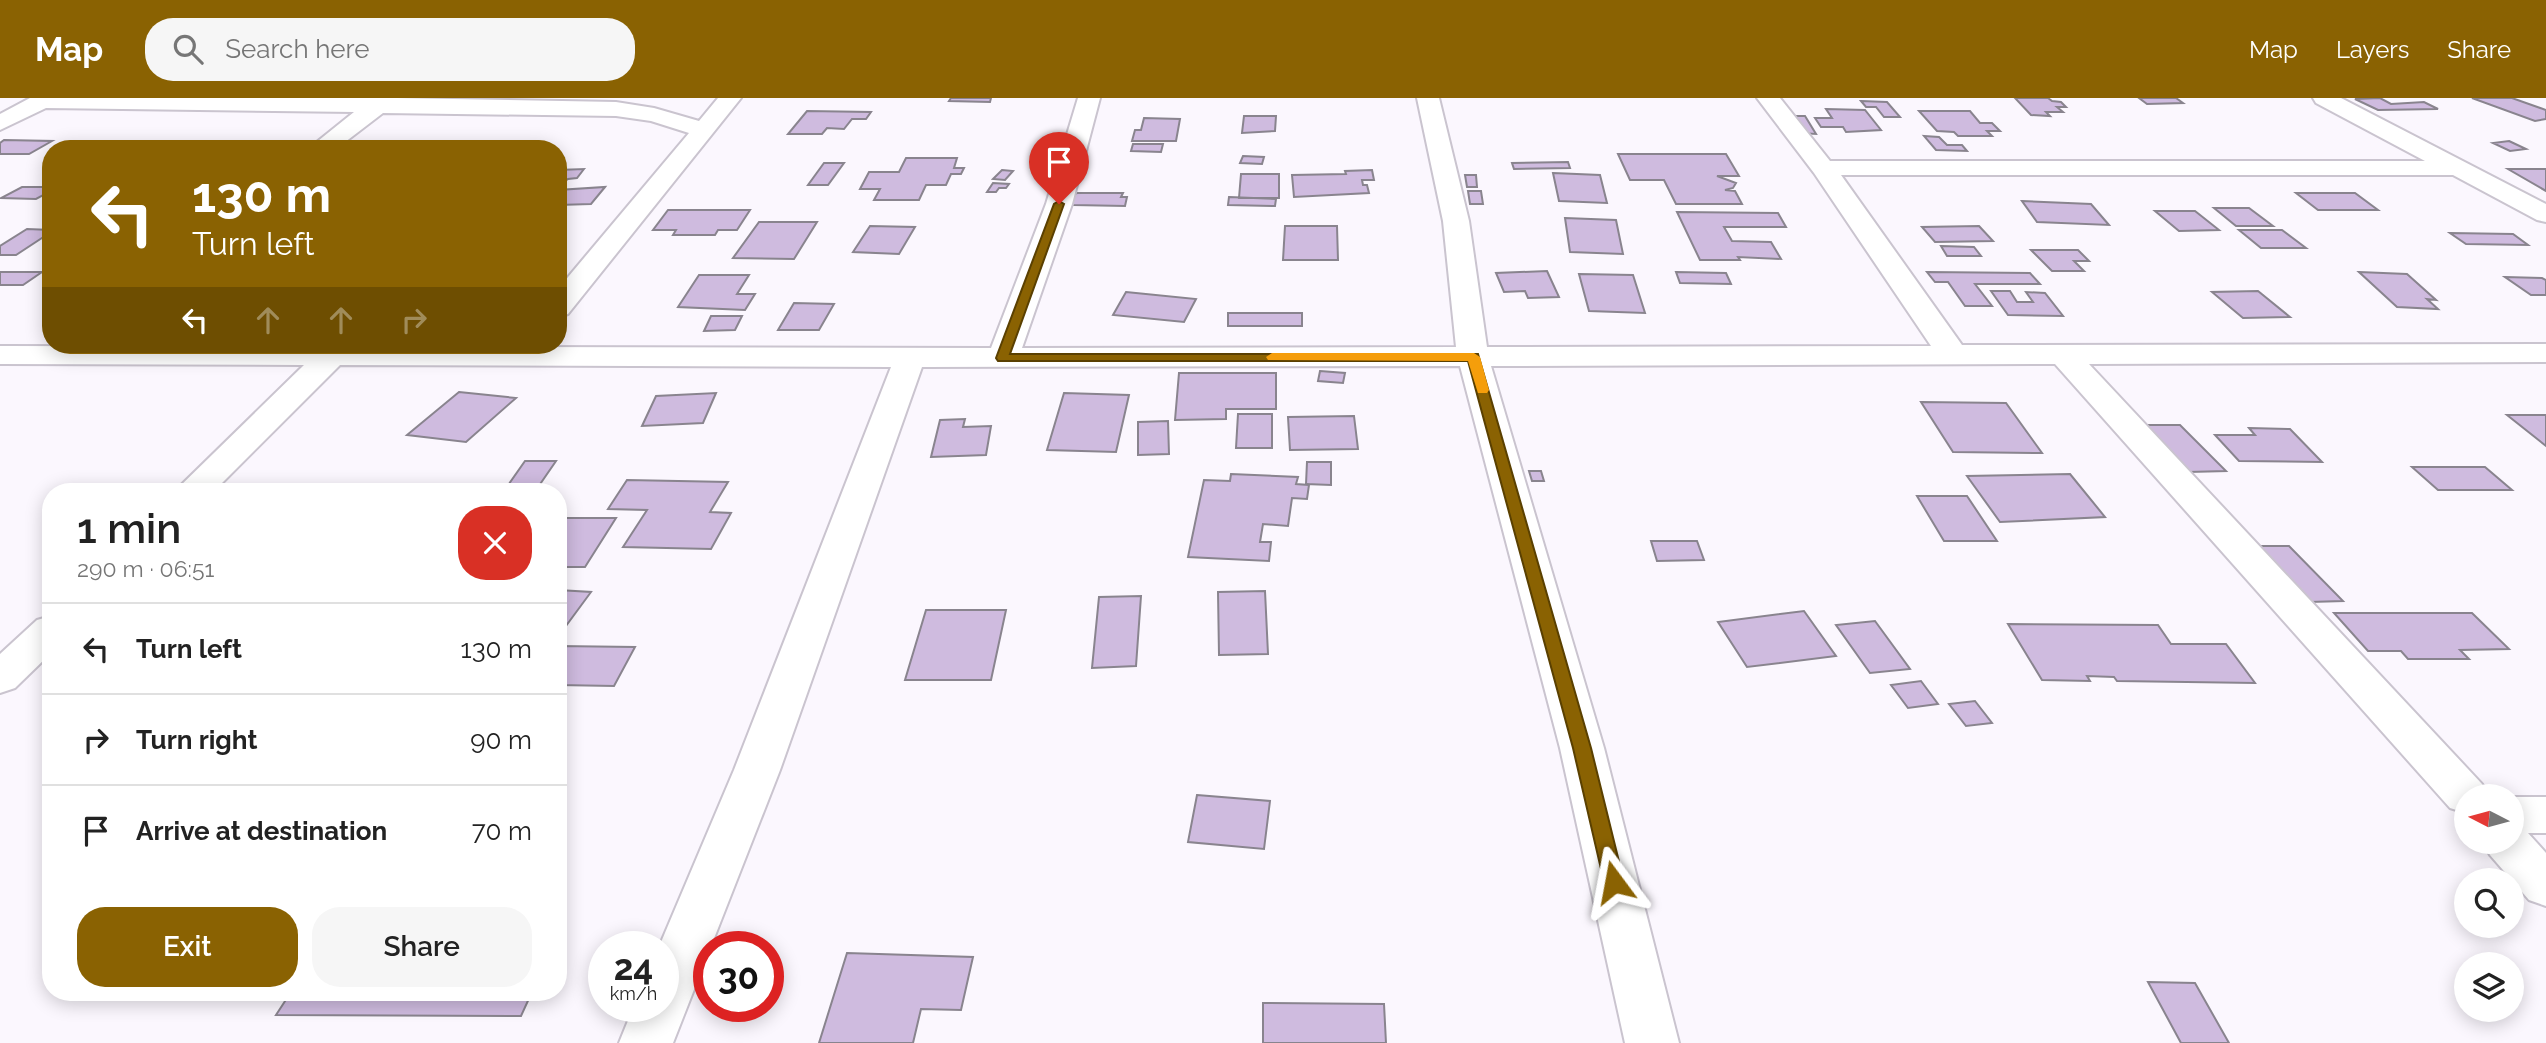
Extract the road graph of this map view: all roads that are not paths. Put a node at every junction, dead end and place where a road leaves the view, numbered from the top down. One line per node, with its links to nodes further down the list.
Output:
1 (730, 98): 9 (street)
2 (1089, 98): 26 (street)
3 (1428, 98): 24 (street)
4 (1768, 98): 11 (street)
5 (2324, 98): 12 (street)
6 (44, 100): 7 (street); 8 (street)
7 (383, 101): 9 (street); 10 (street)
8 (0, 123)
9 (704, 130): 14 (street)
10 (332, 140)
11 (1823, 168): 12 (street); 22 (street)
12 (2460, 168): 13 (street)
13 (2546, 214)
14 (567, 297)
15 (42, 351): 20 (street)
16 (567, 351): 25 (street)
17 (2546, 353): 23 (street)
18 (277, 354): 21 (street)
19 (371, 354): 21 (street)
20 (0, 355)
21 (333, 355): 27 (street)
22 (1953, 355): 23 (street); 24 (street)
23 (2064, 355): 30 (street)
24 (1474, 357): 26 (street); 38 (street)
25 (910, 358): 26 (street); 35 (street)
26 (1003, 358)
27 (201, 483)
28 (42, 638): 29 (street)
29 (0, 678)
30 (2455, 784)
31 (2546, 815): 32 (street)
32 (2524, 816)
33 (2518, 854): 34 (street)
34 (2546, 886)
35 (679, 962)
36 (655, 1022): 37 (street)
37 (646, 1043)
38 (1652, 1043)

